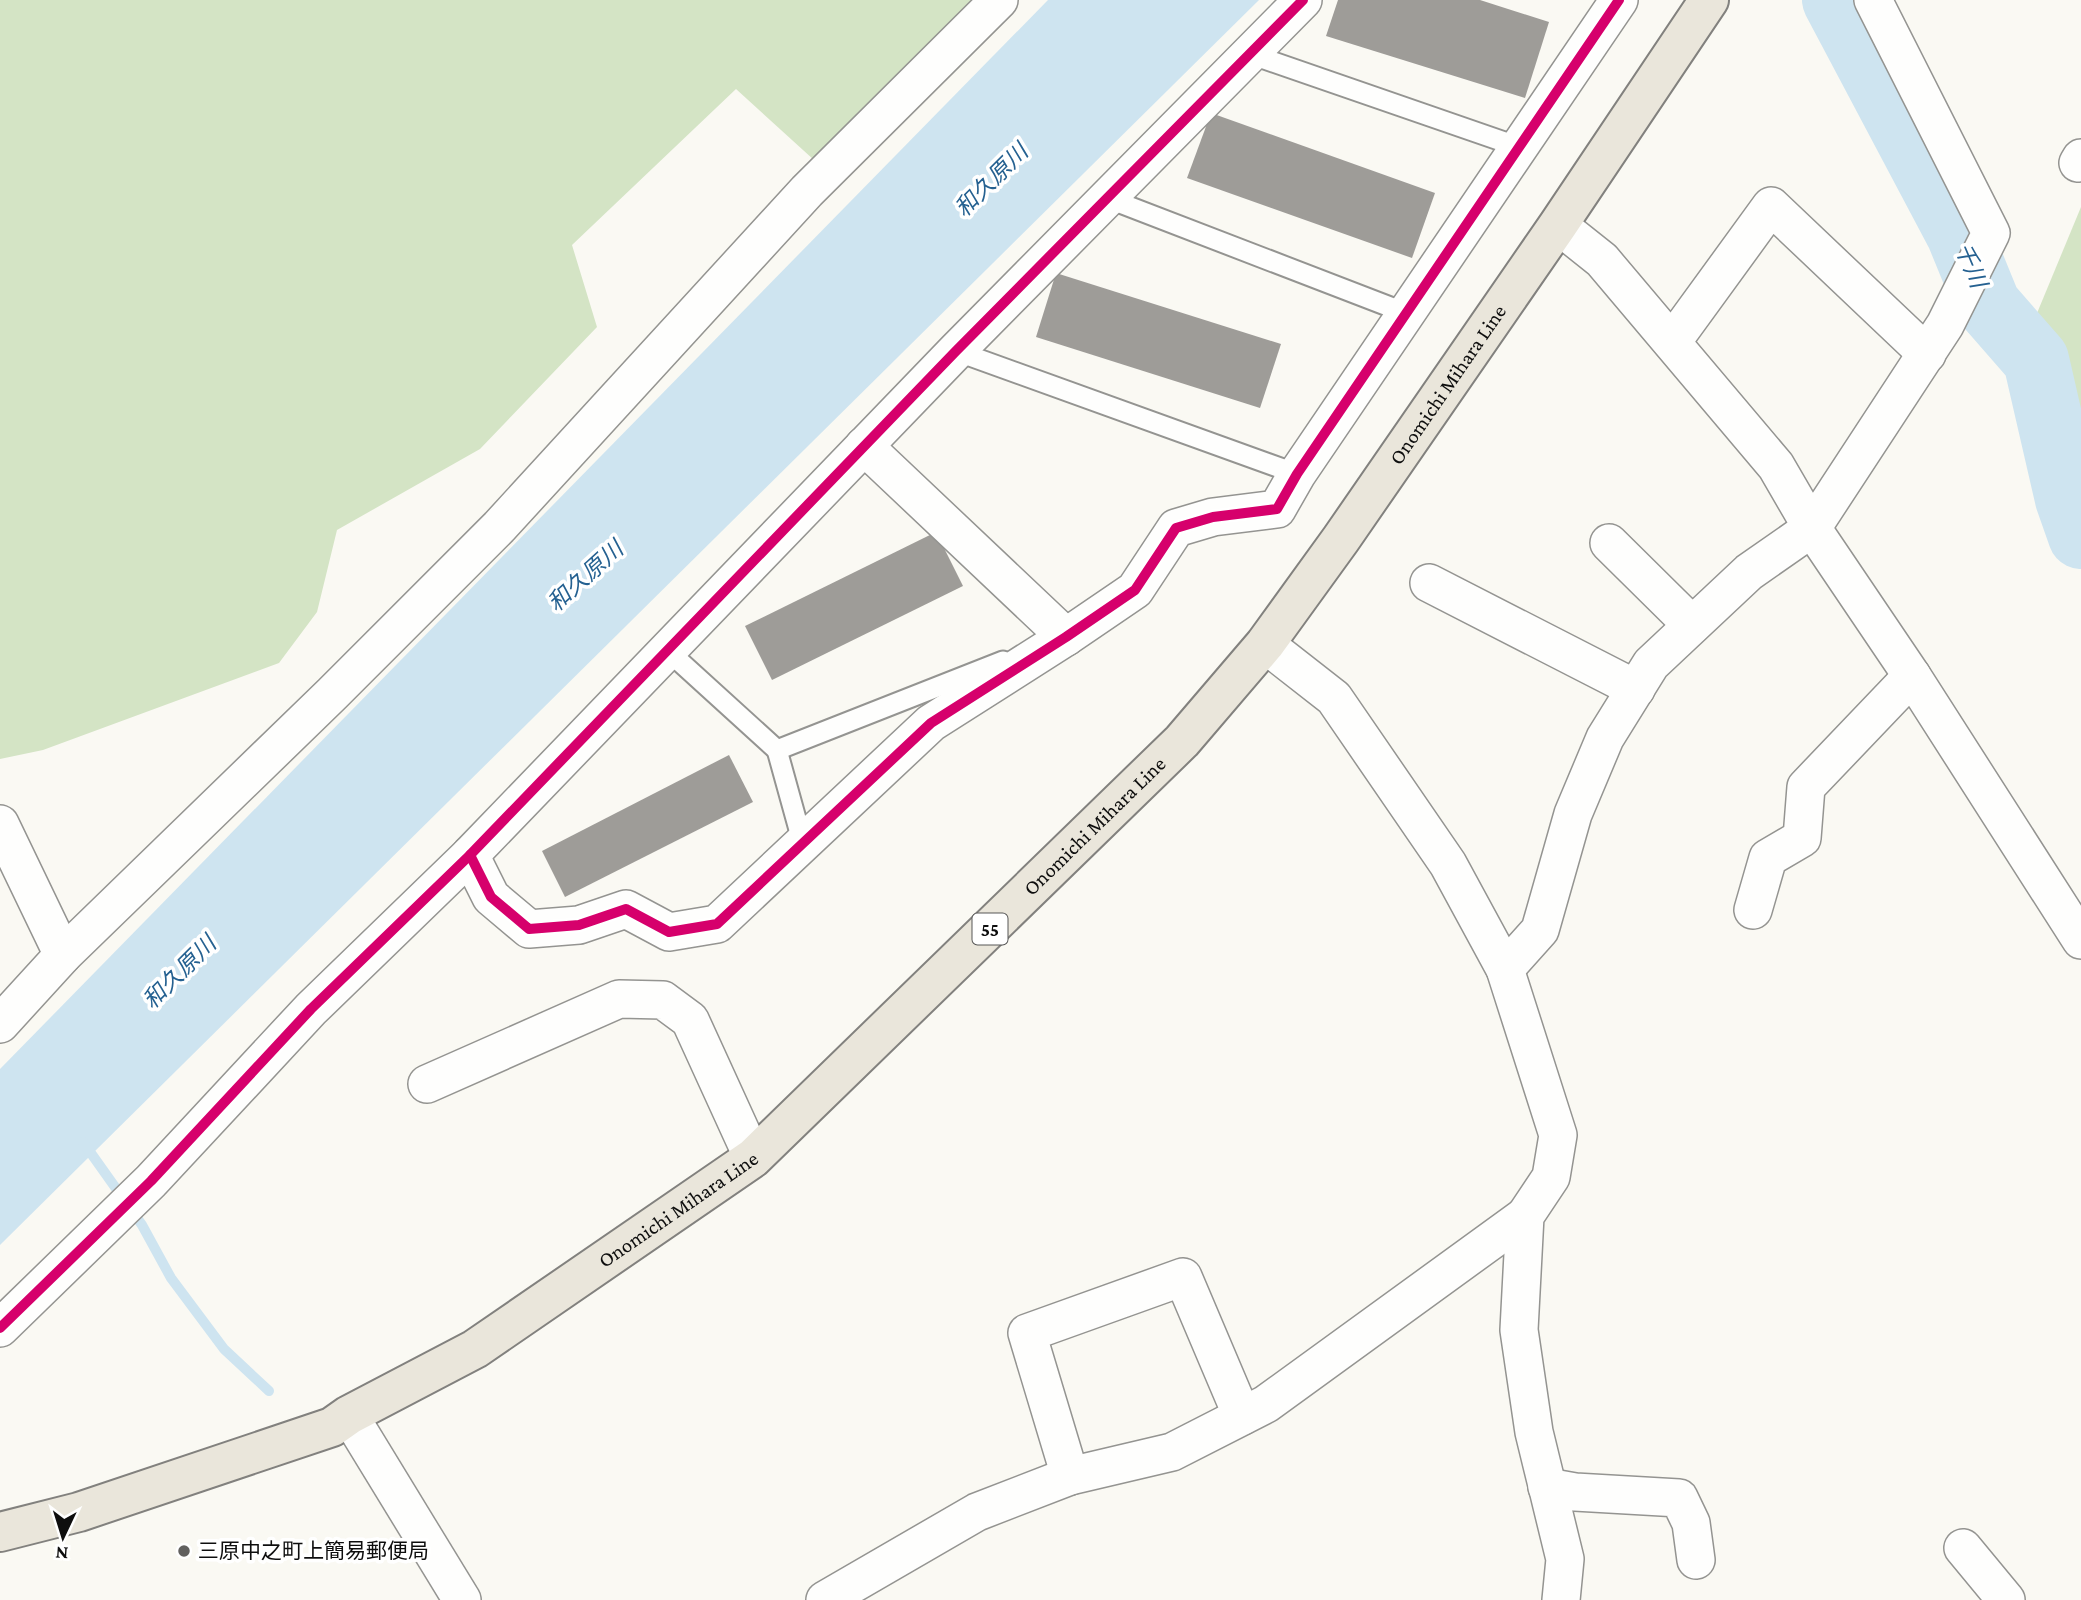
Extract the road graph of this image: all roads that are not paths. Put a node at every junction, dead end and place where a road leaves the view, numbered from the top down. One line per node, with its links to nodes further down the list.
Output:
1 (999, 0): 31 (street)
2 (1303, 0): 6 (street)
3 (1619, 0): 7 (street)
4 (1709, 0): 9 (main road, Onomichi Mihara Line / 55)
5 (1873, 0): 13 (street)
6 (1250, 54): 7 (lane); 8 (street)
7 (1519, 147): 10 (street)
8 (1107, 198): 10 (lane); 12 (street)
9 (1558, 225): 11 (street); 21 (main road, Onomichi Mihara Line / 55)
10 (1406, 313): 15 (street)
11 (1672, 342): 13 (street); 16 (street)
12 (956, 351): 14 (street); 15 (lane)
13 (1927, 354): 16 (street)
14 (864, 446): 20 (street); 22 (street)
15 (1297, 474): 20 (street)
16 (1812, 528): 19 (street); 23 (street)
17 (1609, 543): 19 (street)
18 (1429, 583): 24 (street)
19 (1692, 625): 24 (street)
20 (1066, 637): 25 (lane); 27 (street)
21 (1265, 644): 32 (street); 35 (main road, Onomichi Mihara Line / 55)
22 (667, 650): 25 (lane); 28 (street)
23 (1912, 676): 29 (street); 30 (street)
24 (1636, 689): 32 (street)
25 (776, 750): 27 (lane)
26 (0, 824): 31 (street)
27 (803, 844): 28 (street)
28 (470, 855): 37 (street)
29 (1753, 910)
30 (2081, 940)
31 (63, 955): 33 (street)
32 (1506, 969): 36 (street)
33 (0, 1024)
34 (427, 1084): 35 (street)
35 (753, 1158): 38 (main road, Onomichi Mihara Line / 55)
36 (1525, 1216): 39 (street); 41 (street)
37 (0, 1328)
38 (349, 1415): 42 (main road, Onomichi Mihara Line / 55); 45 (street)
39 (1242, 1416): 40 (street); 40 (street)
40 (1070, 1476): 46 (street)
41 (1547, 1487): 44 (street); 47 (street)
42 (0, 1532)
43 (1964, 1548): 48 (street)
44 (1696, 1559)
45 (462, 1600)
46 (825, 1600)
47 (1561, 1600)
48 (2006, 1600)

